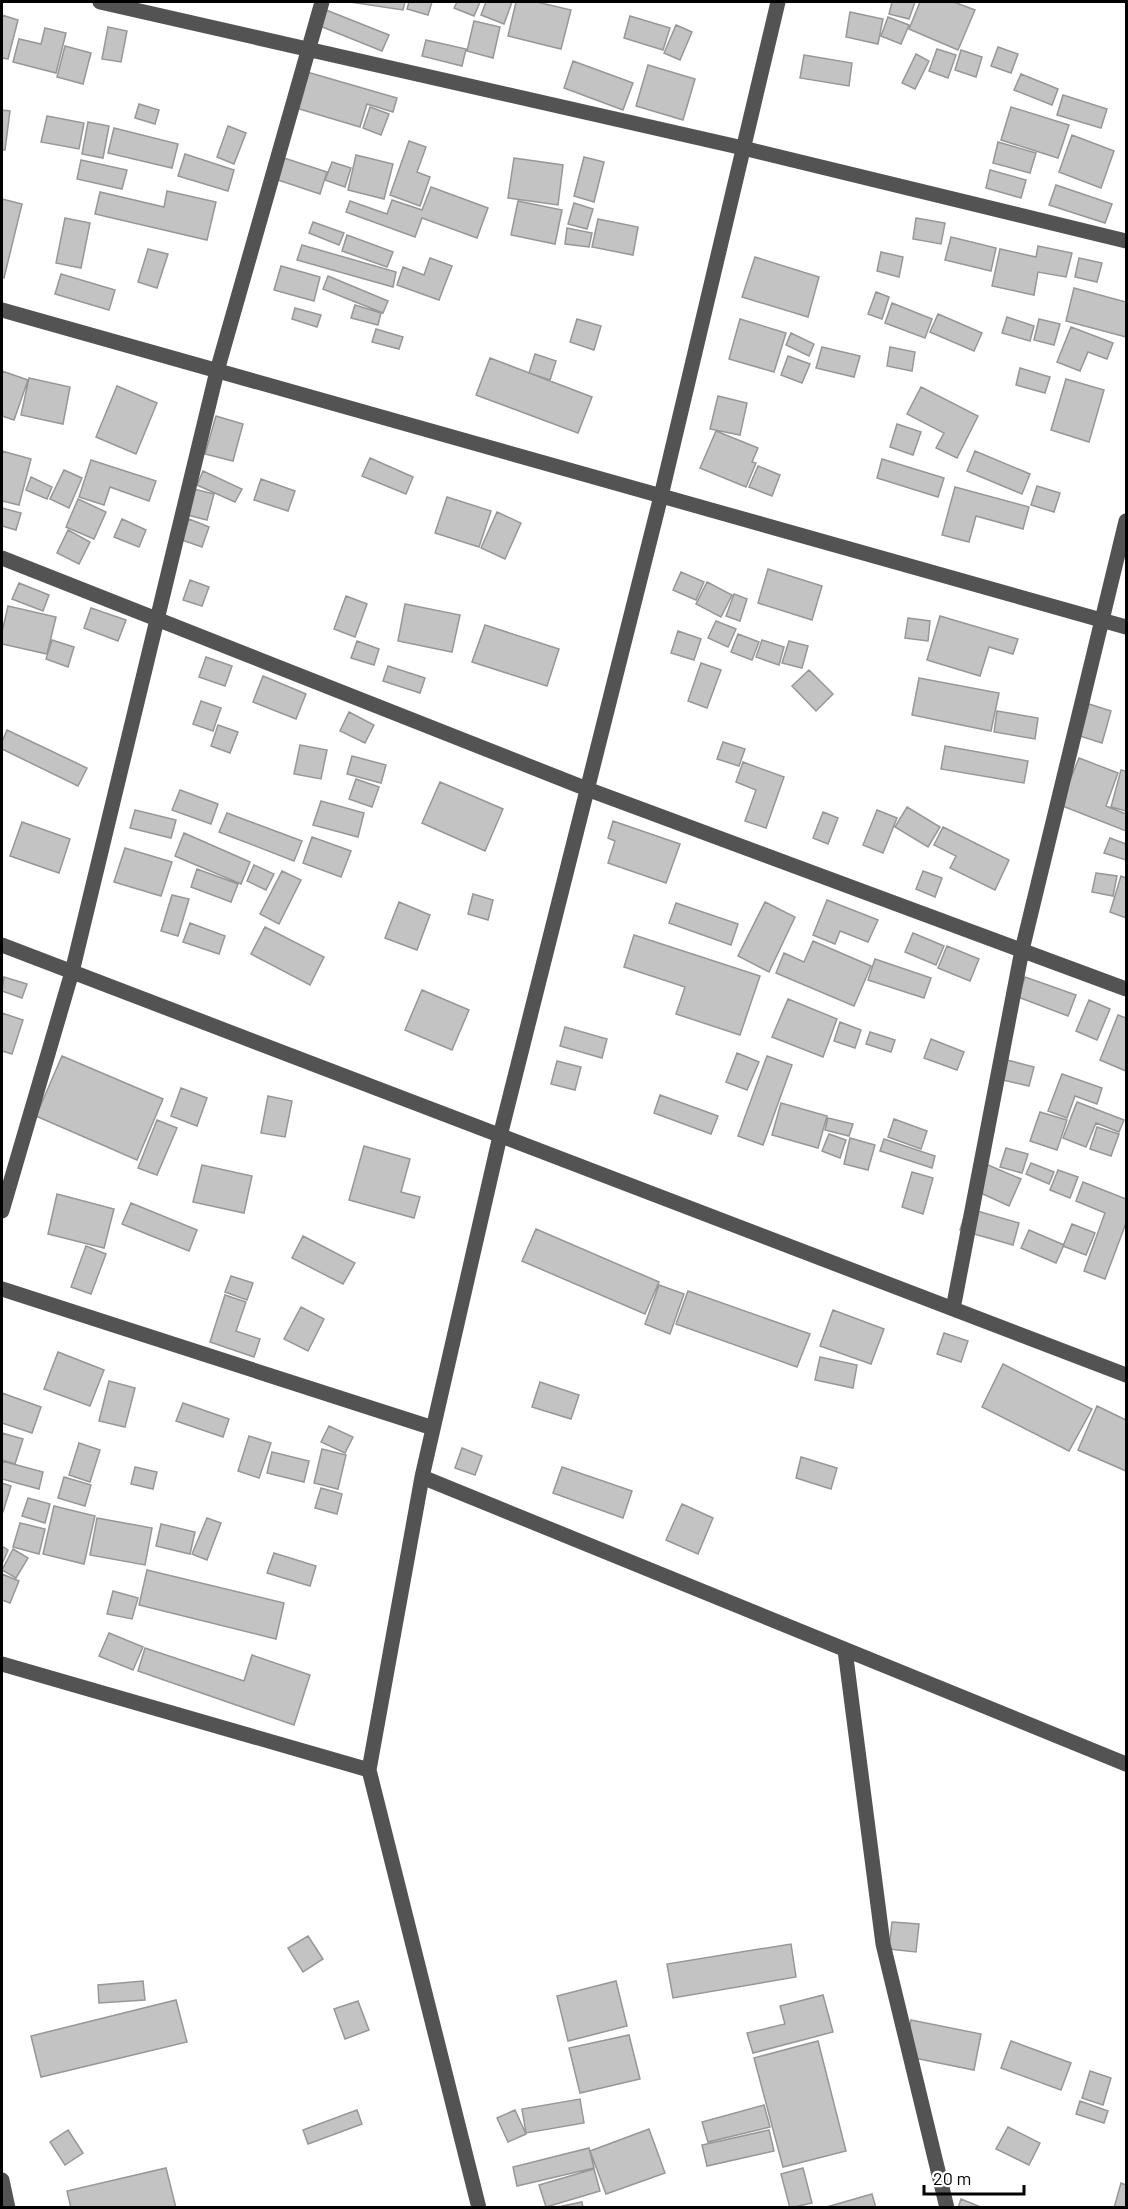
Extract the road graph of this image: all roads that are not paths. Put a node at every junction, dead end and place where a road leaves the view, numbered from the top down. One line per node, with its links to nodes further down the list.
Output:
1 (100, 2): 4 (street)
2 (322, 2): 4 (street)
3 (778, 2): 5 (street)
4 (309, 49): 5 (street); 8 (street)
5 (743, 148): 6 (street); 9 (street)
6 (1126, 241)
7 (2, 310): 8 (street)
8 (217, 371): 9 (street); 12 (street)
9 (661, 495): 13 (street); 15 (street)
10 (1126, 520): 13 (street)
11 (2, 558): 12 (street)
12 (157, 620): 15 (street); 18 (street)
13 (1103, 620): 14 (street); 17 (street)
14 (1126, 627)
15 (587, 789): 17 (street); 20 (street)
16 (2, 945): 18 (street)
17 (1022, 950): 19 (street); 23 (street)
18 (72, 972): 20 (street); 21 (street)
19 (1126, 989)
20 (500, 1136): 23 (street); 25 (street)
21 (2, 1211)
22 (2, 1289): 25 (street)
23 (953, 1309): 24 (street)
24 (1126, 1375)
25 (433, 1428): 26 (street)
26 (422, 1477): 27 (street); 30 (street)
27 (845, 1650): 29 (street); 34 (street)
28 (2, 1664): 30 (street)
29 (1126, 1764)
30 (369, 1770): 33 (street)
31 (2, 2180): 32 (street)
32 (8, 2208)
33 (479, 2208)
34 (947, 2208)

